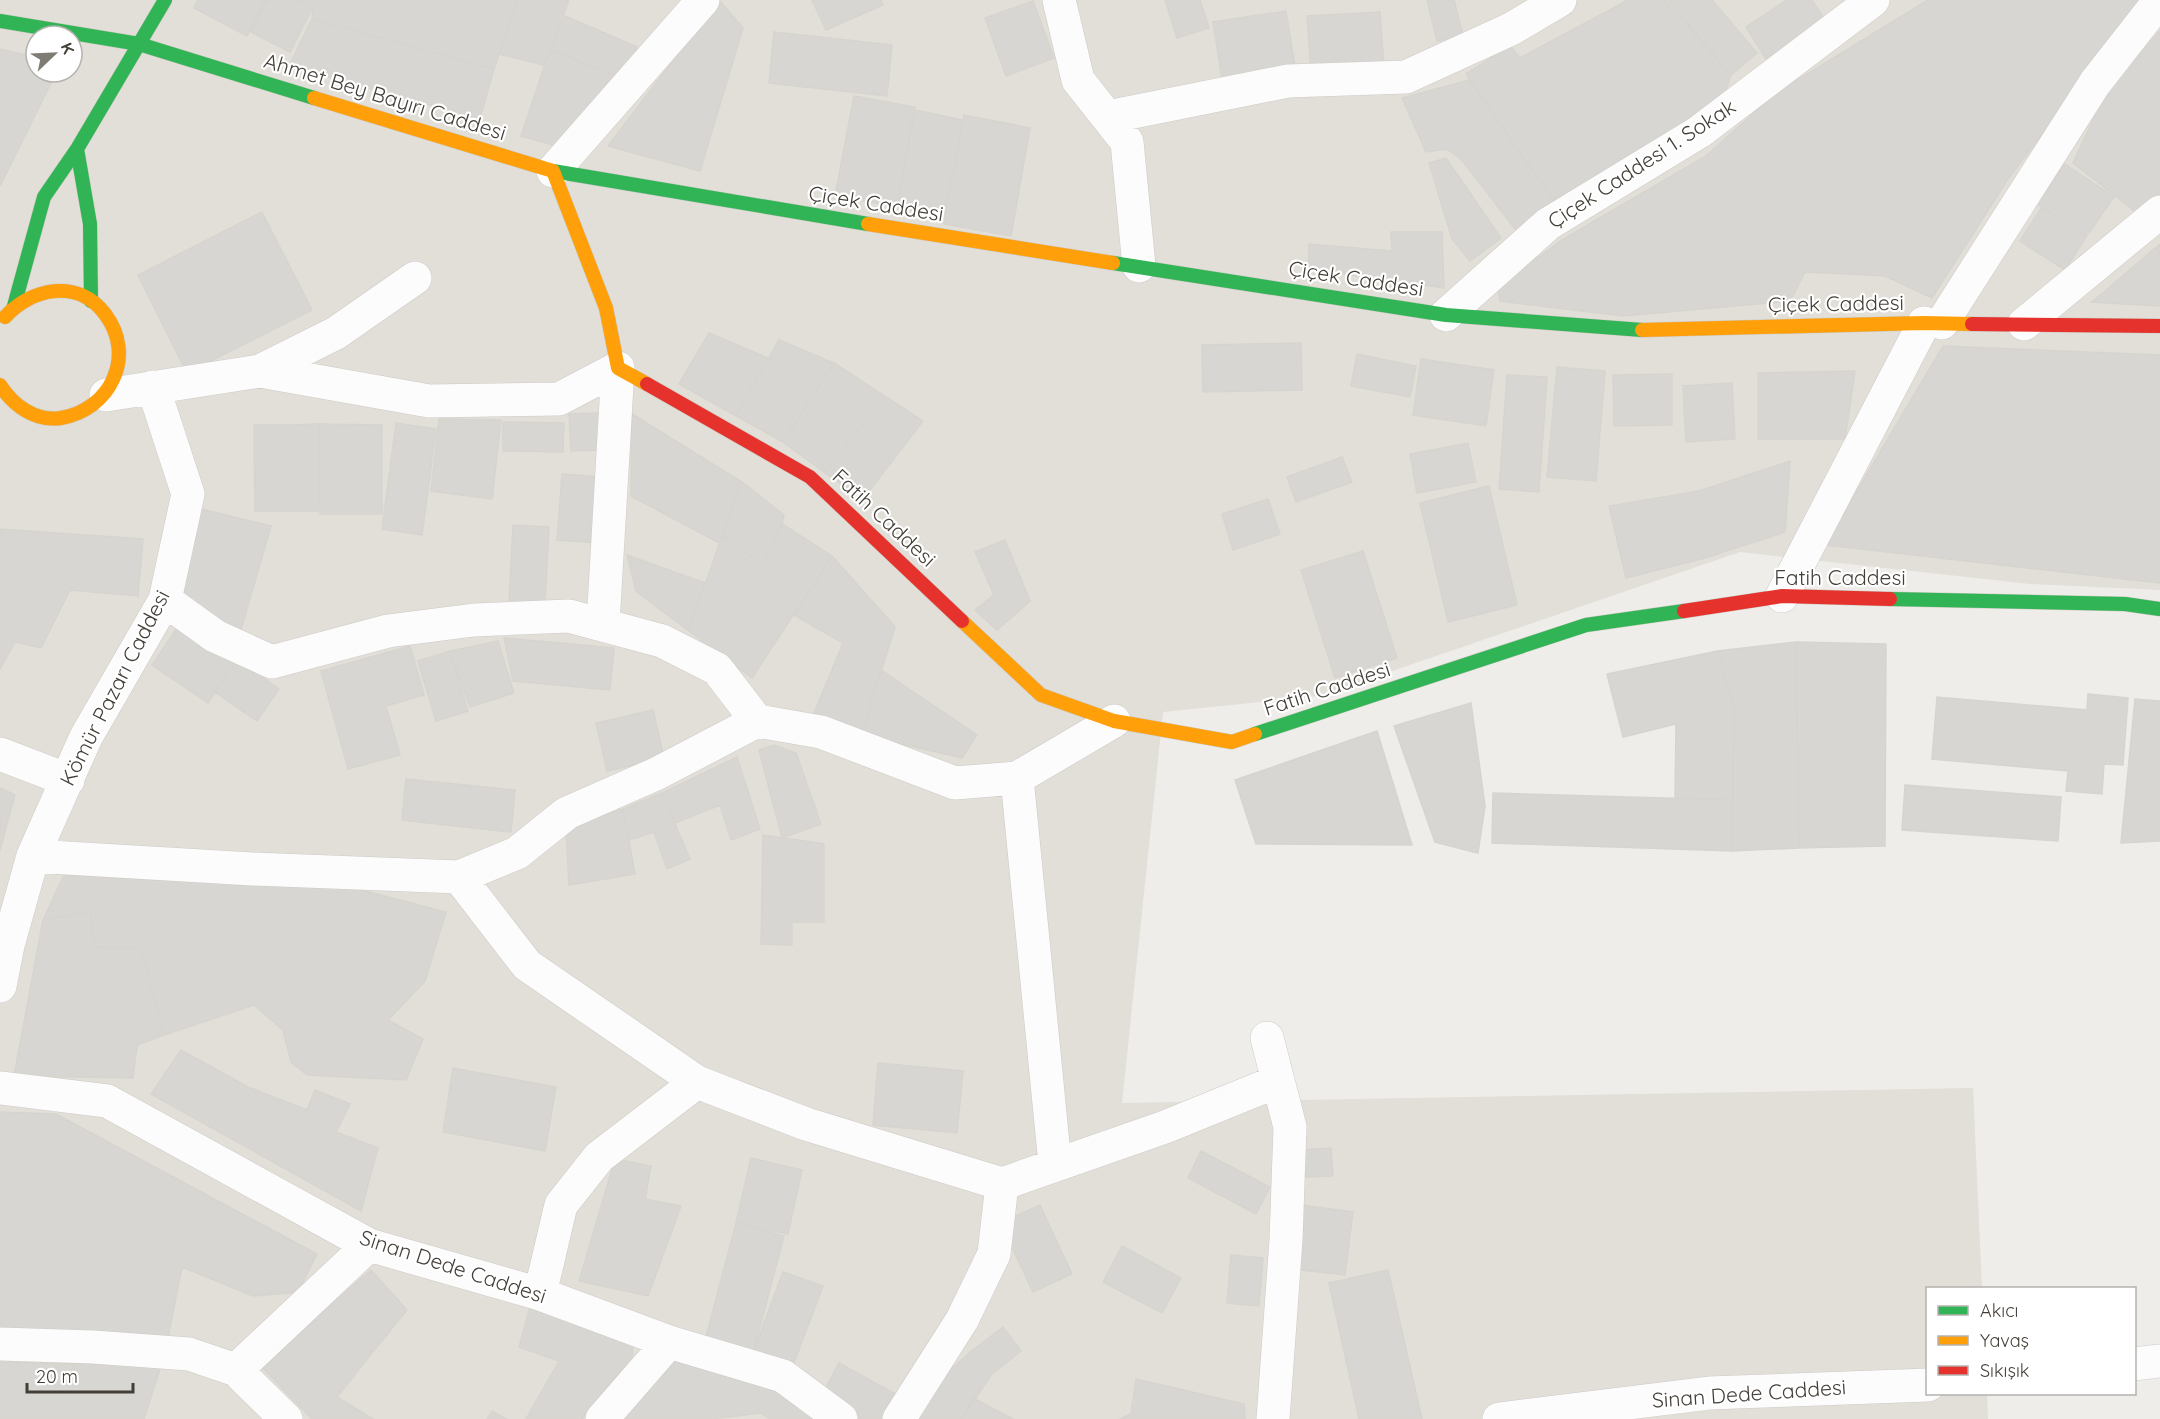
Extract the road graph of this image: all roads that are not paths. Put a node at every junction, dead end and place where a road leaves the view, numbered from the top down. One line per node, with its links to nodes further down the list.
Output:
1 (165, 0): 8 (street)
2 (703, 0): 11 (street)
3 (1059, 0): 9 (street)
4 (1560, 0): 9 (street)
5 (1873, 0): 17 (street, Çiçek Caddesi 1. Sokak)
6 (2160, 0): 19 (street)
7 (0, 21): 8 (street, Ahmet Bey Bayırı Caddesi)
8 (139, 44): 10 (street); 11 (street, Ahmet Bey Bayırı Caddesi)
9 (1108, 117): 13 (street)
10 (77, 149): 15 (street); 16 (street)
11 (553, 171): 13 (street, Çiçek Caddesi); 22 (street)
12 (2160, 212): 20 (street)
13 (1139, 266): 17 (street, Çiçek Caddesi)
14 (415, 278): 23 (street)
15 (91, 301): 16 (street); 26 (street)
16 (14, 306): 18 (street)
17 (1446, 315): 19 (street, Çiçek Caddesi)
18 (0, 323)
19 (1933, 323): 20 (street, Çiçek Caddesi); 29 (street)
20 (2024, 324): 21 (street, Çiçek Caddesi)
21 (2160, 326)
22 (618, 368): 23 (street); 32 (street); 34 (street, Fatih Caddesi)
23 (260, 371): 25 (street)
24 (0, 385): 27 (street)
25 (153, 387): 26 (street); 30 (street, Kömür Pazarı Caddesi)
26 (106, 394): 27 (street)
27 (10, 400): 28 (street)
28 (0, 413)
29 (1782, 596): 31 (street, Fatih Caddesi); 34 (street, Fatih Caddesi)
30 (165, 600): 32 (street); 37 (street, Kömür Pazarı Caddesi)
31 (2160, 609)
32 (603, 624): 33 (street)
33 (757, 721): 36 (street); 39 (street)
34 (1114, 722): 36 (street)
35 (0, 754): 37 (street)
36 (1017, 778): 45 (street)
37 (68, 780): 38 (street, Kömür Pazarı Caddesi)
38 (33, 856): 39 (street); 40 (street, Kömür Pazarı Caddesi)
39 (459, 877): 43 (street)
40 (0, 986)
41 (1267, 1038): 42 (street)
42 (1278, 1081): 45 (street); 59 (street)
43 (697, 1082): 46 (street); 48 (street)
44 (0, 1088): 47 (street, Sinan Dede Caddesi)
45 (1055, 1164): 46 (street)
46 (1002, 1184): 58 (street)
47 (369, 1245): 48 (street, Sinan Dede Caddesi); 53 (street)
48 (540, 1294): 49 (street, Sinan Dede Caddesi)
49 (669, 1342): 56 (street); 57 (street, Sinan Dede Caddesi)
50 (0, 1344): 53 (street)
51 (2160, 1361): 52 (street)
52 (2136, 1364)
53 (236, 1370): 55 (street)
54 (1926, 1385): 60 (street, Sinan Dede Caddesi)
55 (286, 1419)
56 (602, 1419)
57 (841, 1419)
58 (899, 1419)
59 (1273, 1419)
60 (1499, 1419)

